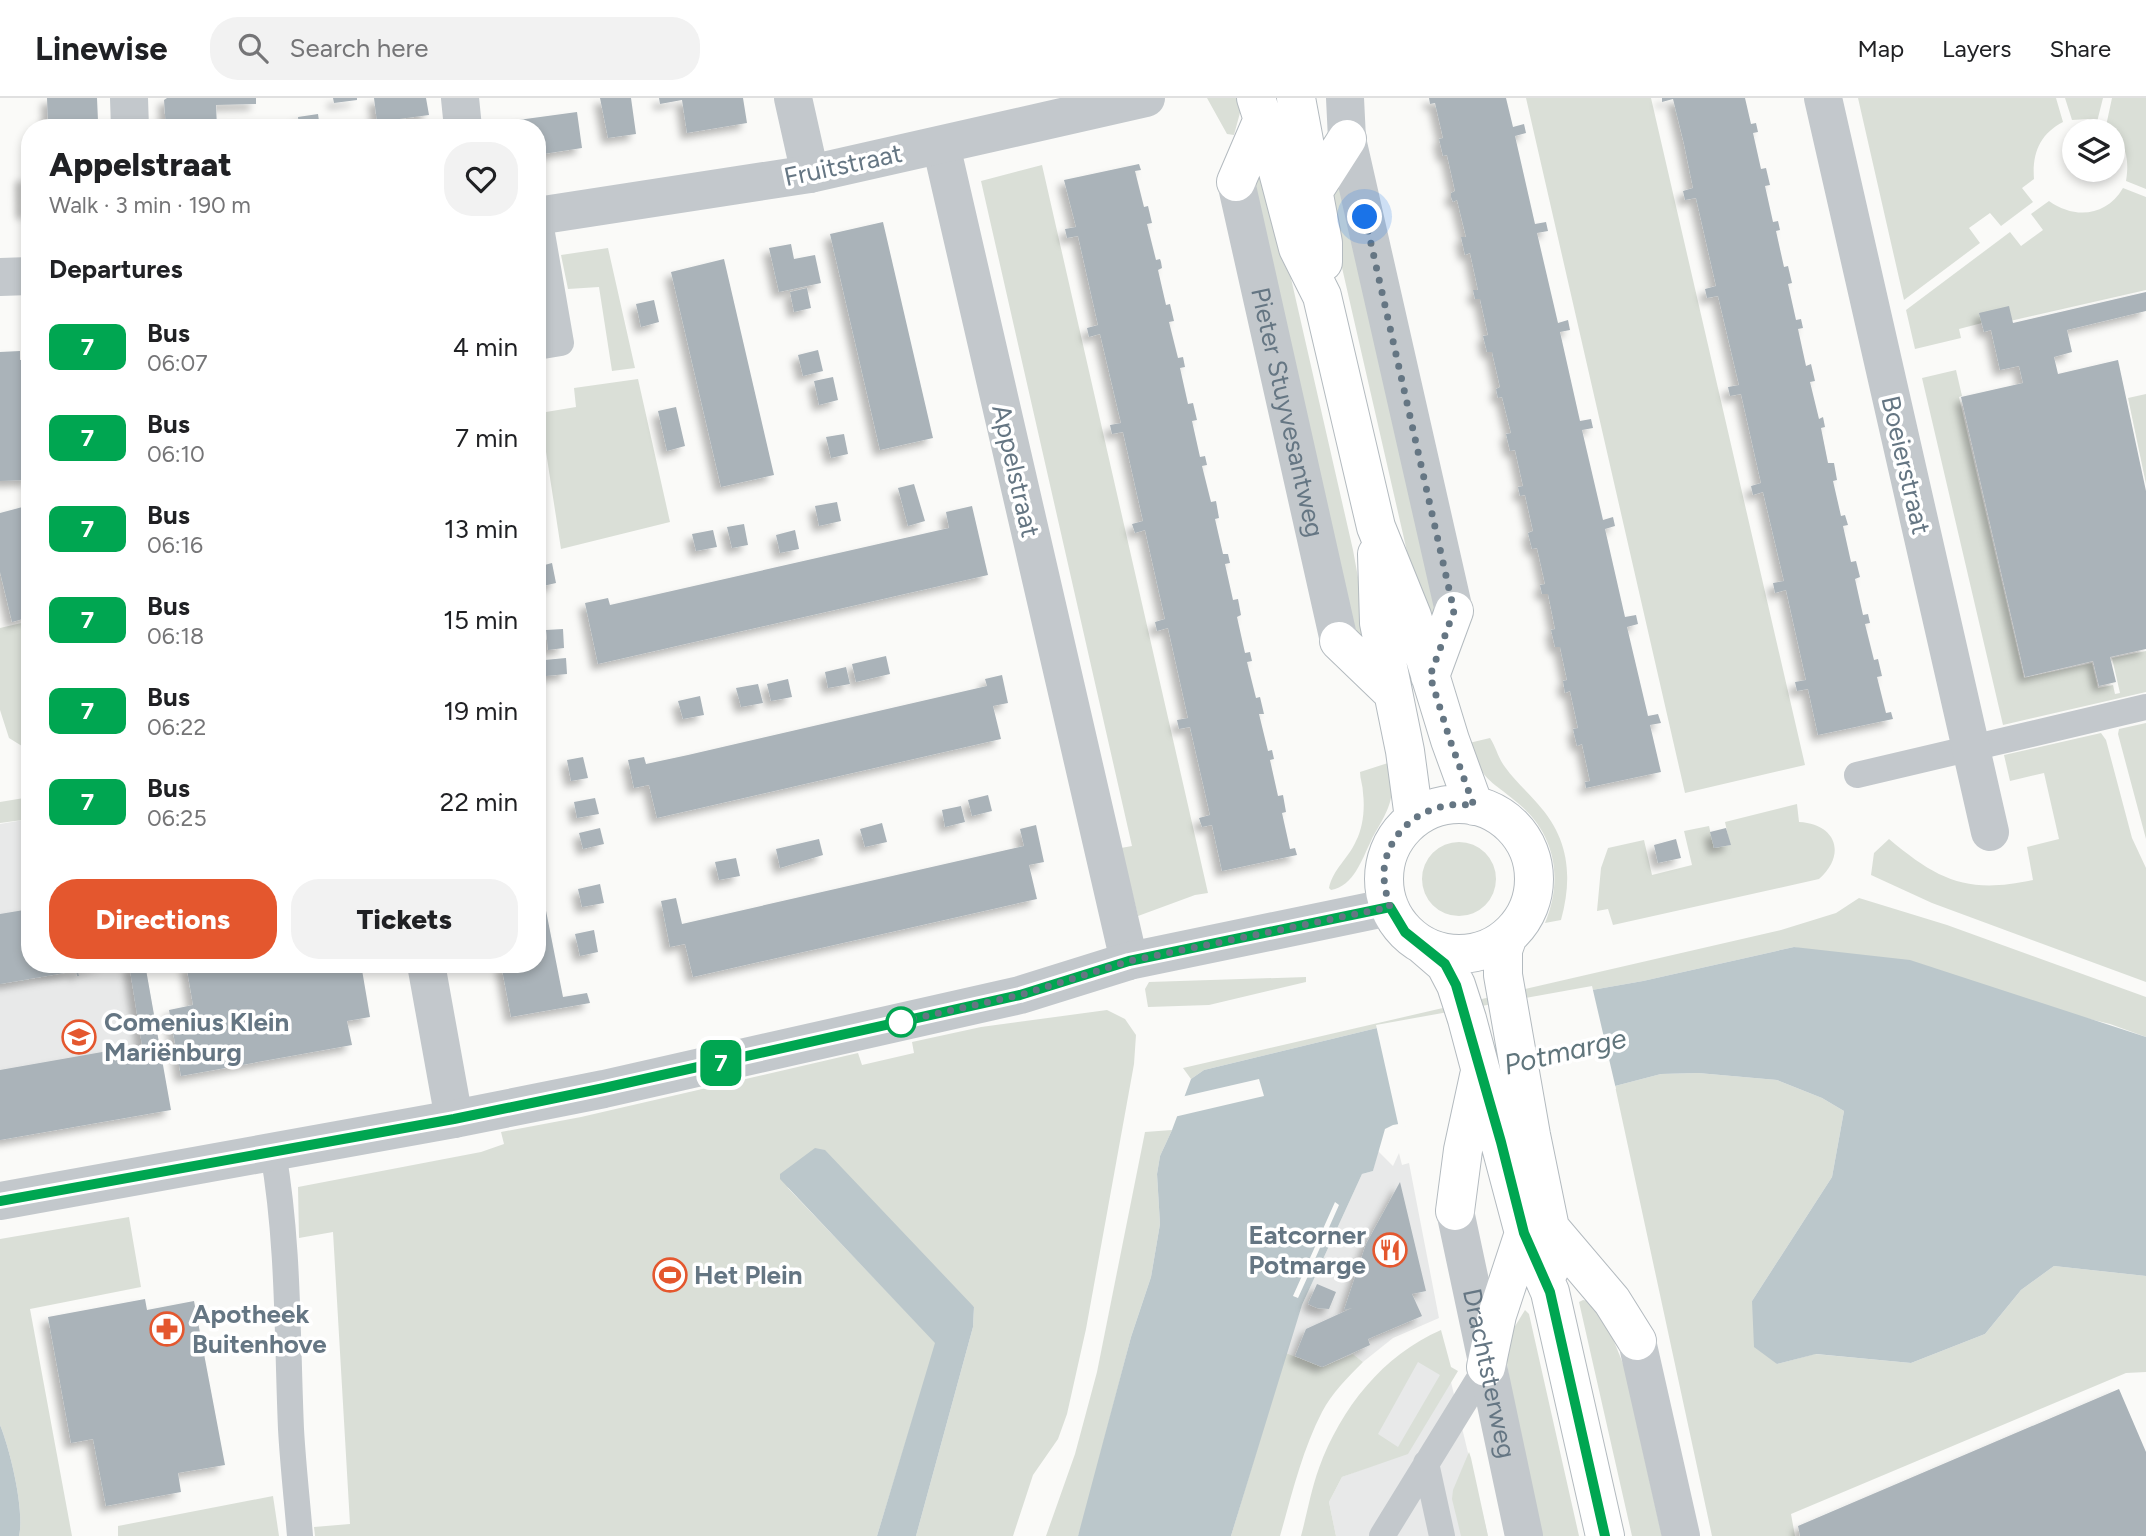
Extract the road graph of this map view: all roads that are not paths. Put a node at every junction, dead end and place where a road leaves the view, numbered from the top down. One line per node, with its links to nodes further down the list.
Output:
1 (129, 98): 10 (street)
2 (460, 98): 11 (street)
3 (793, 98): 14 (street)
4 (1146, 98): 9 (street, Fruitstraat)
5 (1296, 98): 16 (main road, Pieter Stuyvesantweg)
6 (1345, 98): 12 (street)
7 (1823, 98): 29 (street, Boeierstraat)
8 (1259, 109): 15 (main road); 21 (main road, Pieter Stuyvesantweg)
9 (1033, 111): 13 (street, Fruitstraat)
10 (130, 119)
11 (462, 119)
12 (1347, 139): 16 (main road); 24 (street)
13 (941, 145): 14 (street, Fruitstraat); 37 (street, Appelstraat)
14 (810, 174): 17 (street, Fruitstraat)
15 (1236, 182): 25 (street, Pieter Stuyvesantweg)
16 (1313, 192): 21 (main road, Pieter Stuyvesantweg)
17 (546, 215)
18 (546, 260): 22 (lane)
19 (21, 276): 20 (street)
20 (0, 277)
21 (1322, 296): 23 (main road, Pieter Stuyvesantweg)
22 (546, 346)
23 (1376, 527): 26 (main road, Pieter Stuyvesantweg); 27 (main road, Pieter Stuyvesantweg)
24 (1454, 611): 26 (main road)
25 (1339, 641): 27 (main road)
26 (1430, 676): 31 (main road, Pieter Stuyvesantweg)
27 (1392, 692): 32 (main road, Pieter Stuyvesantweg)
28 (2146, 707): 29 (lane)
29 (1971, 746): 30 (lane); 33 (street, Boeierstraat)
30 (1857, 775)
31 (1474, 806): 32 (main road); 35 (main road)
32 (1414, 818): 34 (main road)
33 (1990, 832)
34 (1390, 907): 36 (main road); 37 (street)
35 (1506, 943): 36 (main road); 41 (main road)
36 (1434, 955): 39 (main road)
37 (1129, 961): 40 (street)
38 (428, 973): 40 (street)
39 (1480, 1074): 41 (main road); 44 (main road)
40 (454, 1119): 42 (street)
41 (1516, 1138): 45 (main road)
42 (273, 1152): 43 (street); 50 (lane)
43 (0, 1201)
44 (1455, 1211): 47 (street, Drachtsterweg)
45 (1537, 1231): 46 (main road); 47 (main road); 53 (main road)
46 (1637, 1341): 54 (street)
47 (1486, 1367): 48 (lane); 52 (street, Drachtsterweg)
48 (1426, 1463): 49 (lane); 51 (lane)
49 (1387, 1532)
50 (300, 1536)
51 (1442, 1536)
52 (1524, 1536)
53 (1605, 1536)
54 (1681, 1536)

